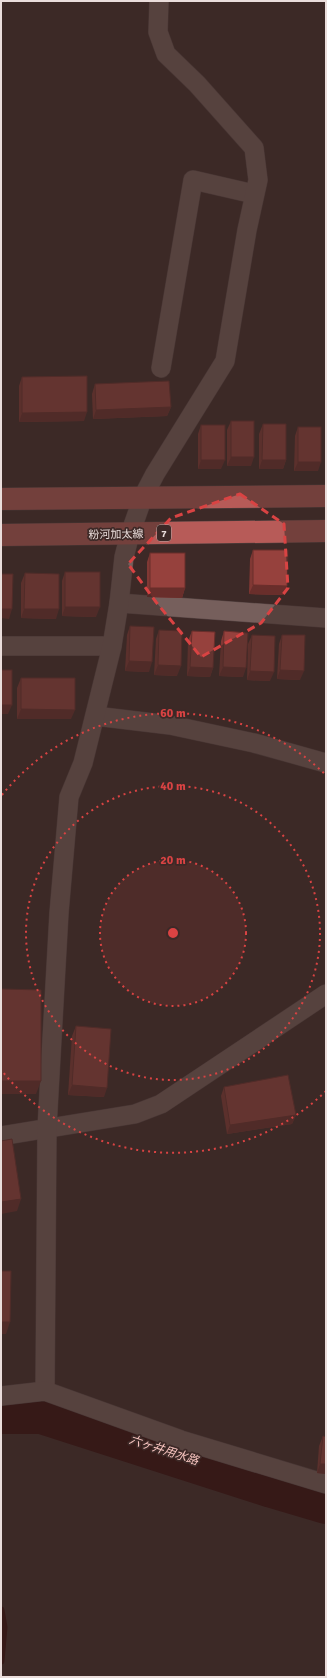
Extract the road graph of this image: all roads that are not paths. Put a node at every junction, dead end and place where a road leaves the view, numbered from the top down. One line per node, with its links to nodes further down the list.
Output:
1 (159, 1): 2 (street)
2 (254, 194): 3 (street); 5 (street)
3 (162, 368)
4 (326, 496): 5 (main road)
5 (143, 498): 6 (main road); 8 (street)
6 (1, 499)
7 (326, 531): 8 (main road, 粉河加太線 / 7)
8 (130, 534): 9 (main road, 粉河加太線 / 7); 10 (street)
9 (1, 535)
10 (119, 603): 11 (street); 13 (street)
11 (326, 618)
12 (1, 646): 13 (street)
13 (112, 646): 14 (street)
14 (95, 716): 15 (street); 17 (street)
15 (326, 763)
16 (326, 994): 17 (street)
17 (47, 1128): 18 (street); 19 (street)
18 (1, 1136)
19 (45, 1391): 20 (street); 21 (street)
20 (1, 1396)
21 (326, 1484)

